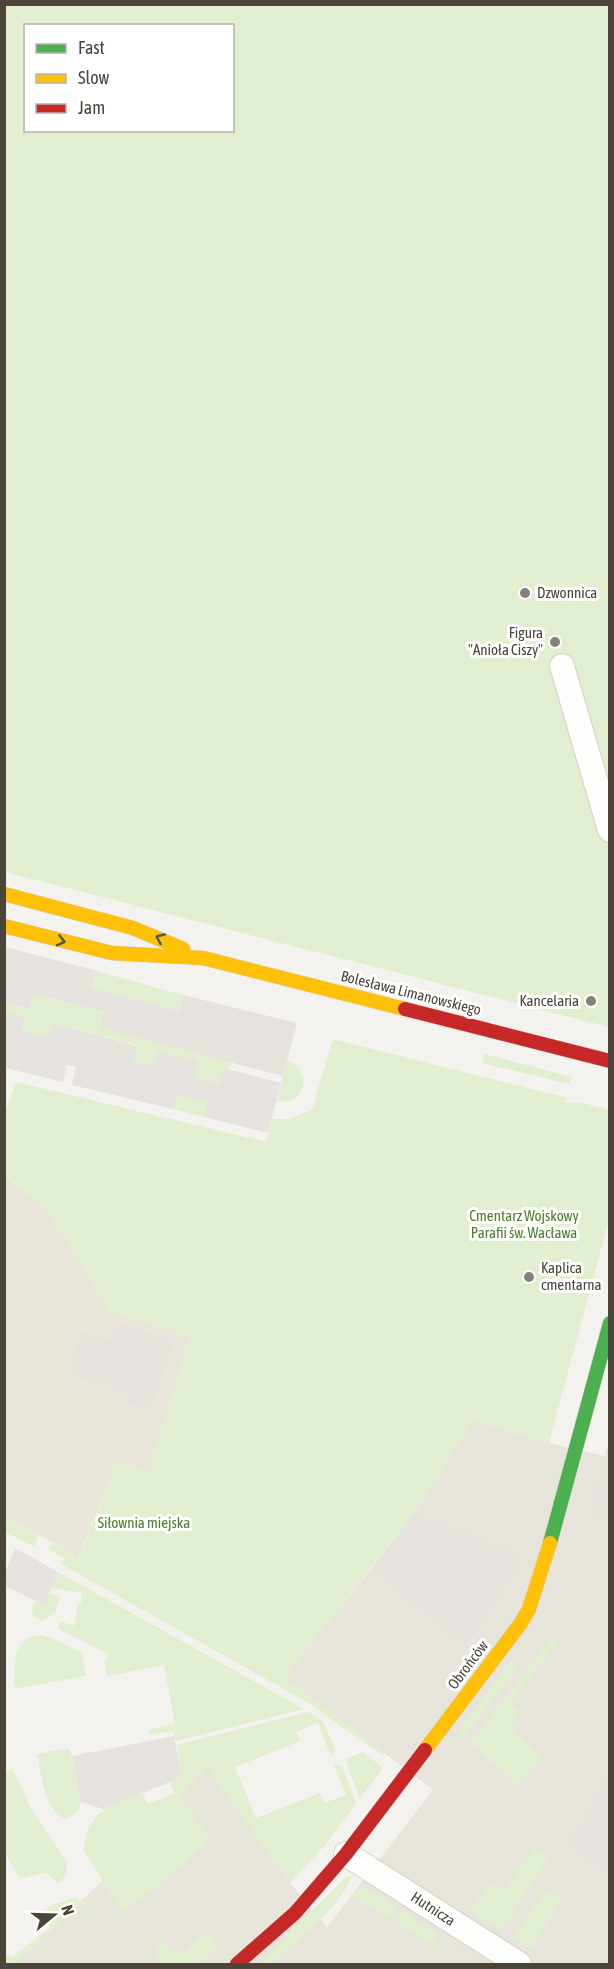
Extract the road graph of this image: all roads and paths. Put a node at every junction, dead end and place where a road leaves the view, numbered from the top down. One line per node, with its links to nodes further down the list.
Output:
1 (562, 666): 2 (street)
2 (609, 830)
3 (4, 894): 5 (street, Bolesława Limanowskiego, one-way to 3)
4 (4, 926): 5 (street, Bolesława Limanowskiego, one-way to 5)
5 (203, 958): 6 (street, Bolesława Limanowskiego)
6 (609, 1061)
7 (609, 1323): 8 (street, Obrońców)
8 (346, 1854): 9 (street, Obrońców); 10 (street, Hutnicza)
9 (237, 1965)
10 (519, 1965)

